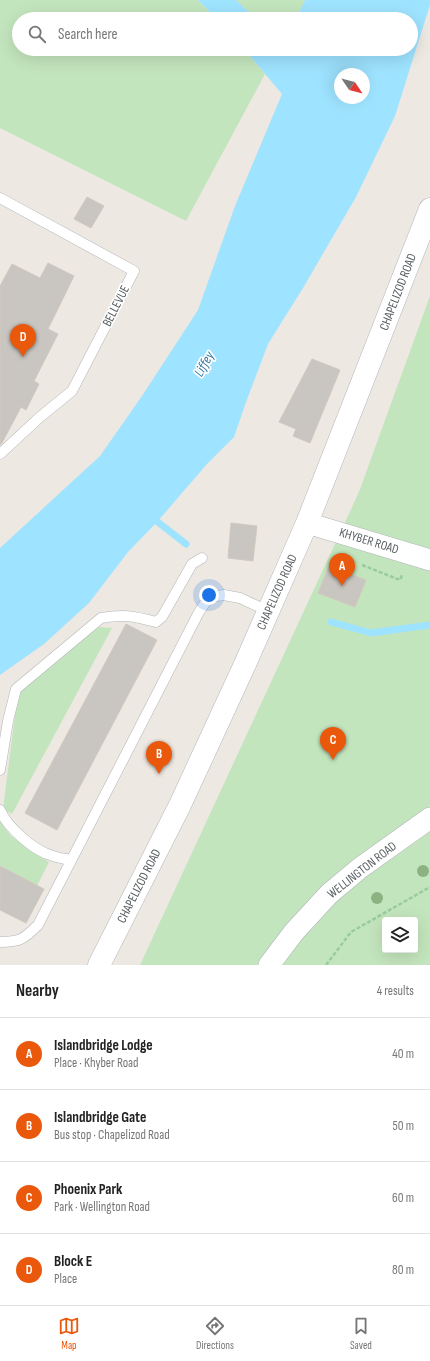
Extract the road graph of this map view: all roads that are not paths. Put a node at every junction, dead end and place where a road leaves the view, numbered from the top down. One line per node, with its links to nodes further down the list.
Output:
1 (0, 198): 3 (lane, BELLEVUE)
2 (430, 209): 4 (main road, CHAPELIZOD ROAD)
3 (0, 454)
4 (307, 523): 6 (street, KHYBER ROAD); 7 (main road, CHAPELIZOD ROAD)
5 (202, 558): 8 (lane)
6 (430, 560)
7 (268, 612): 11 (lane); 13 (main road, CHAPELIZOD ROAD)
8 (0, 770)
9 (0, 810): 11 (lane)
10 (430, 818): 14 (street, WELLINGTON ROAD)
11 (71, 860): 12 (lane)
12 (0, 942)
13 (99, 965)
14 (269, 965)

